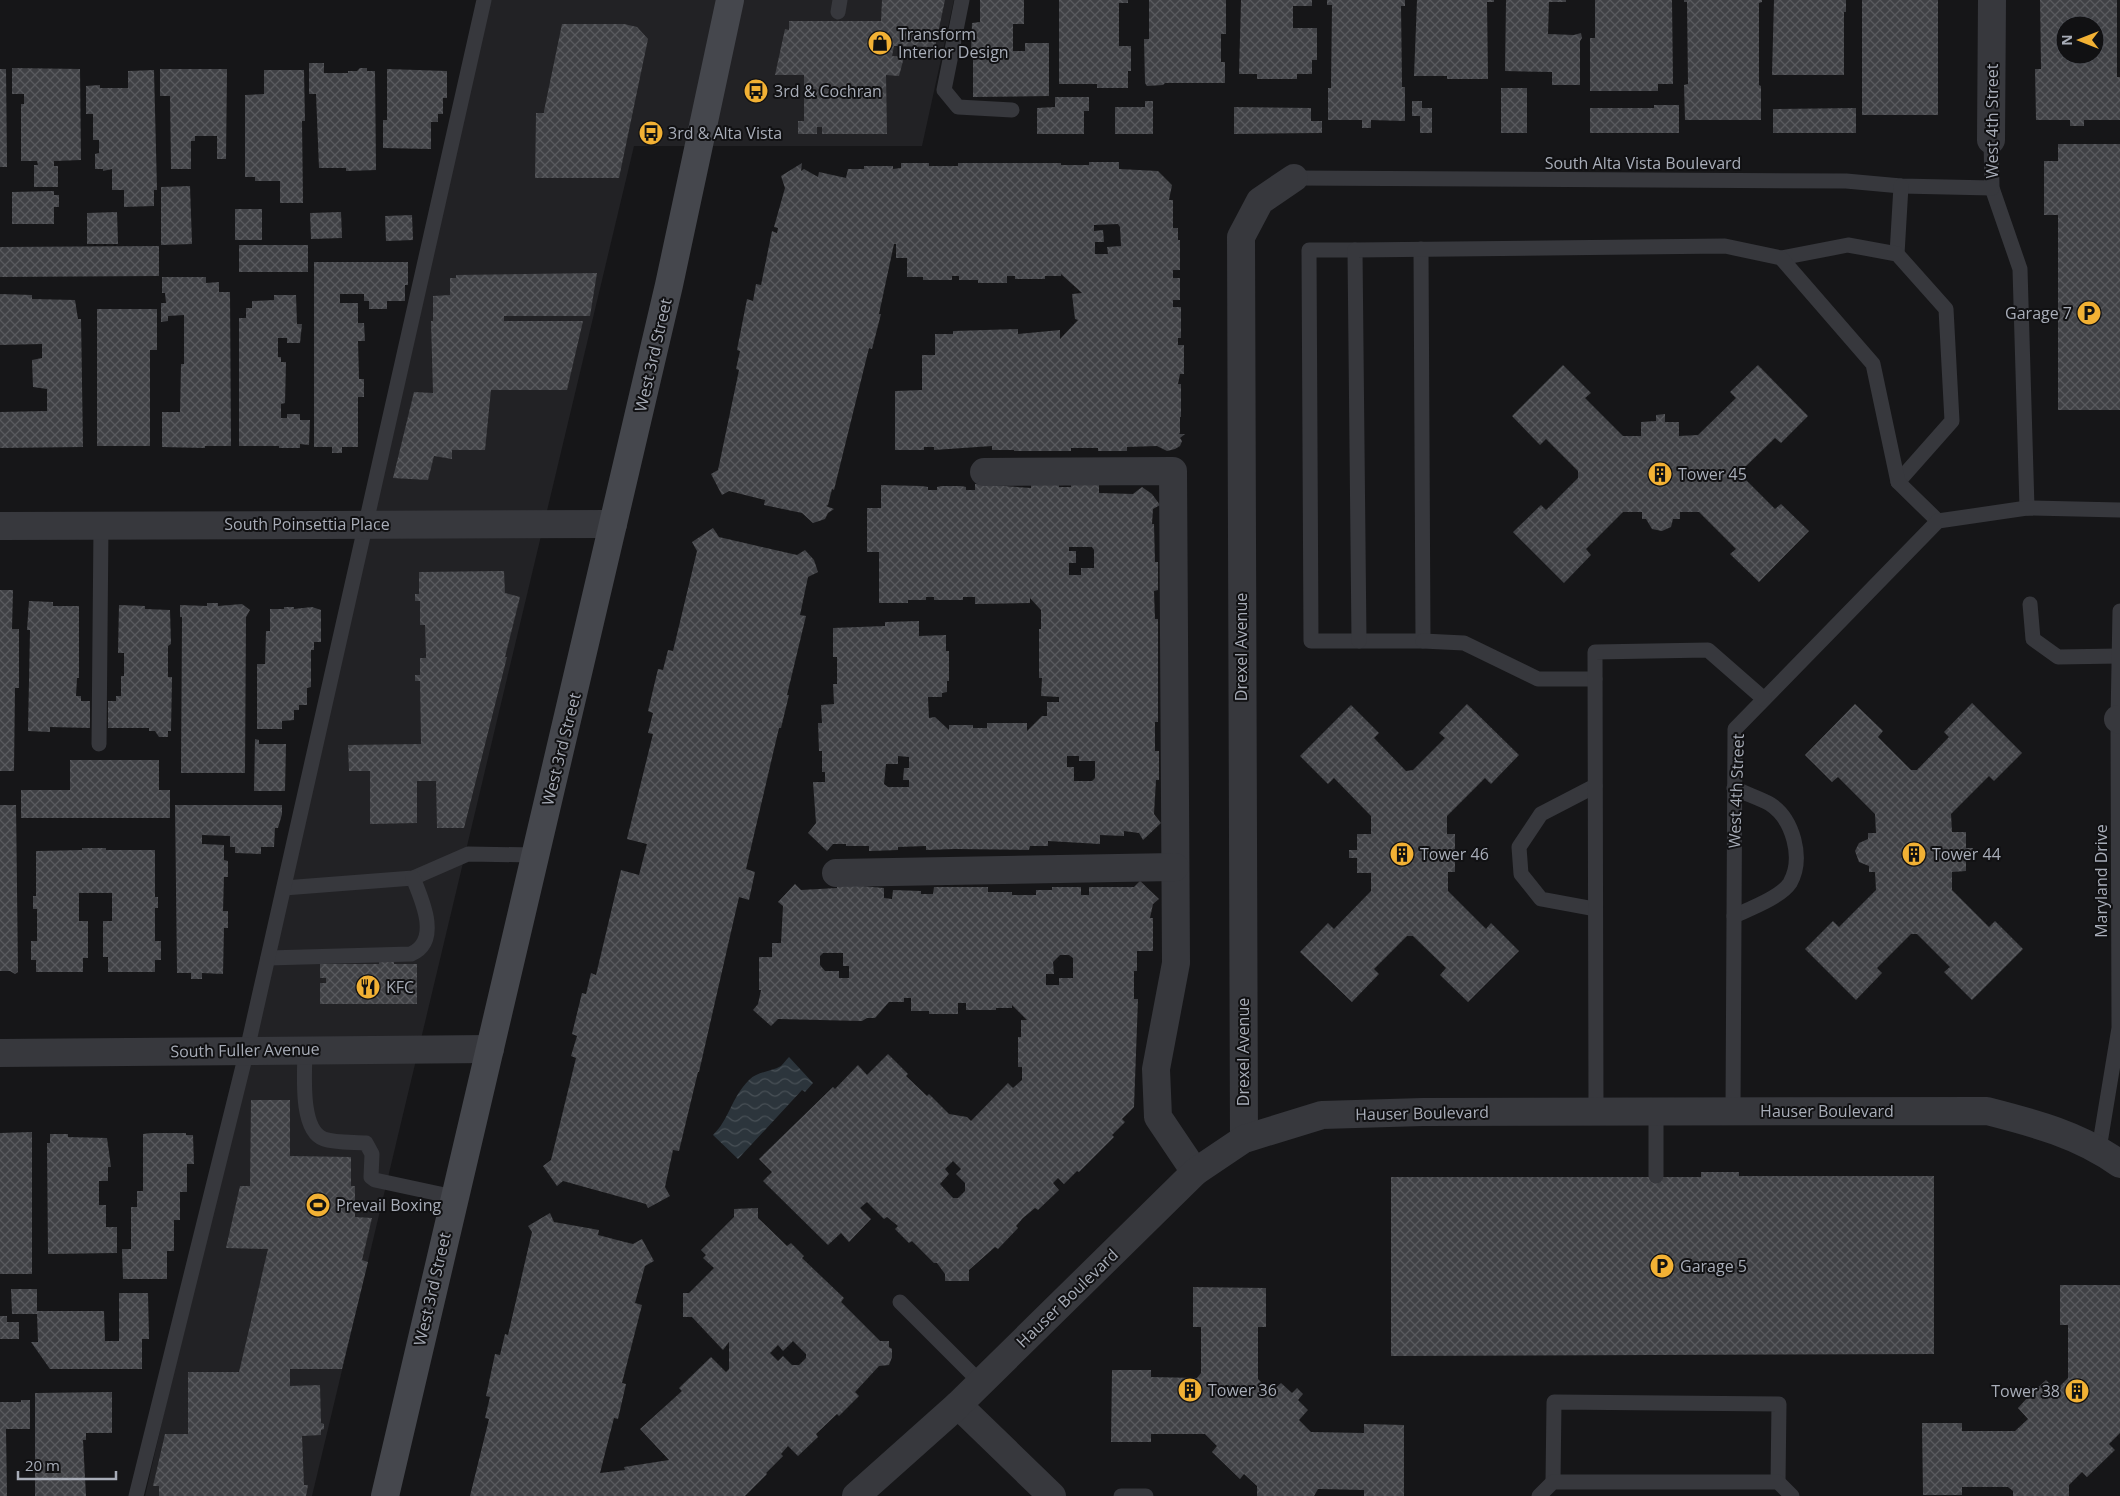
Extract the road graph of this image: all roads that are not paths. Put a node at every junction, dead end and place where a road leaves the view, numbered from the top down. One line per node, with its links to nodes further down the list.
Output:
1 (484, 0): 19 (lane)
2 (730, 0): 20 (main road, West 3rd Street)
3 (962, 0): 5 (lane)
4 (1992, 0): 6 (street, West 4th Street)
5 (1012, 110)
6 (1990, 140): 9 (lane, West 4th Street)
7 (1294, 178): 8 (lane, South Alta Vista Boulevard); 49 (street, Drexel Avenue)
8 (1901, 186): 9 (lane, South Alta Vista Boulevard); 12 (lane)
9 (1992, 188): 16 (lane, West 4th Street)
10 (1355, 250): 11 (lane); 25 (lane); 25 (lane)
11 (1421, 250): 13 (lane); 26 (lane)
12 (1897, 254): 13 (lane); 15 (lane)
13 (1781, 258): 15 (lane)
14 (984, 472): 35 (street)
15 (1898, 482): 18 (lane)
16 (2027, 508): 17 (lane); 18 (lane)
17 (2120, 510)
18 (1938, 521): 29 (lane, West 4th Street)
19 (365, 524): 20 (street, South Poinsettia Place); 21 (street, South Poinsettia Place); 38 (lane)
20 (613, 524): 34 (main road, West 3rd Street)
21 (101, 525): 22 (street, South Poinsettia Place); 31 (lane)
22 (0, 526)
23 (2030, 604): 27 (lane)
24 (2120, 611): 27 (lane, Maryland Drive)
25 (1359, 641): 26 (lane)
26 (1423, 641): 28 (lane)
27 (2119, 656): 30 (lane, Maryland Drive)
28 (1595, 679): 29 (lane); 32 (lane)
29 (1764, 699): 33 (lane, West 4th Street)
30 (2119, 720): 50 (lane, Maryland Drive)
31 (99, 744)
32 (1595, 786): 39 (lane); 39 (lane)
33 (1734, 788): 40 (lane, West 4th Street); 40 (lane)
34 (536, 855): 37 (lane); 43 (main road, West 3rd Street)
35 (1175, 867): 36 (street); 51 (street)
36 (836, 873)
37 (413, 878): 38 (lane); 41 (lane)
38 (284, 888): 41 (lane)
39 (1595, 914): 48 (lane)
40 (1734, 916): 46 (lane, West 4th Street)
41 (268, 958): 44 (lane)
42 (305, 1049): 43 (street, South Fuller Avenue); 44 (street, South Fuller Avenue); 53 (lane)
43 (490, 1049): 53 (main road, West 3rd Street)
44 (247, 1050): 45 (street, South Fuller Avenue); 59 (lane)
45 (0, 1053)
46 (1733, 1111): 47 (street, Hauser Boulevard); 50 (street, Hauser Boulevard)
47 (1656, 1112): 48 (street, Hauser Boulevard); 52 (lane)
48 (1596, 1113): 49 (street, Hauser Boulevard)
49 (1244, 1139): 51 (street, Hauser Boulevard)
50 (2110, 1156)
51 (1195, 1172): 55 (street, Hauser Boulevard)
52 (1656, 1176)
53 (454, 1197): 60 (main road, West 3rd Street)
54 (900, 1302): 55 (lane)
55 (981, 1383): 56 (street, Hauser Boulevard)
56 (958, 1405): 61 (street, Hauser Boulevard); 62 (street)
57 (1553, 1482): 58 (lane); 58 (lane); 65 (lane)
58 (1778, 1482): 66 (lane)
59 (136, 1496)
60 (384, 1496)
61 (856, 1496)
62 (1052, 1496)
63 (1121, 1496): 64 (lane)
64 (1146, 1496)
65 (1539, 1496)
66 (1792, 1496)

